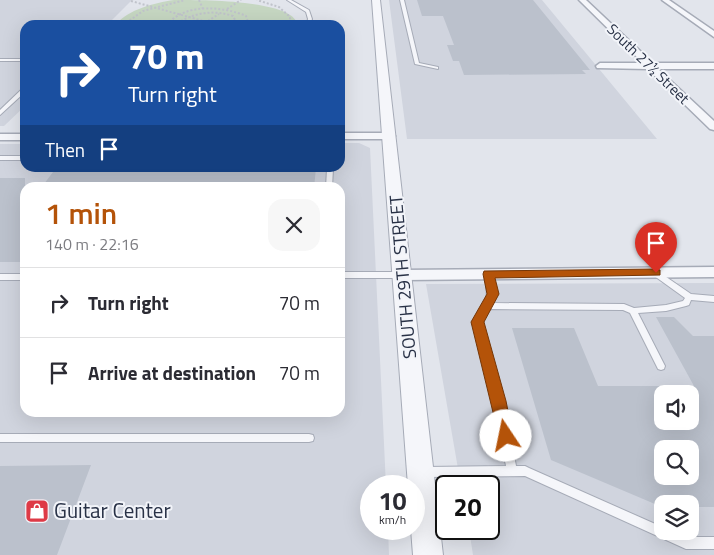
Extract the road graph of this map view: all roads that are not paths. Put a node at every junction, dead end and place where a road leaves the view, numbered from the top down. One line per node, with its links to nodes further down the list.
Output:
1 (289, 0): 6 (lane)
2 (376, 0): 18 (street, SOUTH 29TH STREET)
3 (402, 0): 13 (lane)
4 (582, 0): 12 (street, South 27½ Street)
5 (665, 0): 7 (street)
6 (310, 20)
7 (714, 35)
8 (0, 60): 9 (lane)
9 (20, 60)
10 (600, 66): 12 (street)
11 (714, 66): 12 (street)
12 (651, 67): 16 (street, South 27½ Street)
13 (436, 68)
14 (20, 94): 15 (lane)
15 (0, 113)
16 (714, 127)
17 (345, 136): 18 (street)
18 (390, 136): 27 (street, SOUTH 29TH STREET)
19 (0, 137): 20 (street)
20 (20, 137)
21 (0, 158): 22 (lane)
22 (20, 158)
23 (714, 272): 24 (street)
24 (656, 273): 25 (street); 30 (lane)
25 (488, 274): 27 (street); 32 (lane)
26 (345, 275): 27 (lane)
27 (403, 275): 38 (street, SOUTH 29TH STREET)
28 (0, 277): 29 (lane)
29 (20, 277)
30 (689, 297): 31 (lane); 33 (lane)
31 (714, 299)
32 (488, 306): 33 (lane); 37 (lane)
33 (633, 311): 34 (lane)
34 (662, 366)
35 (0, 438): 36 (lane)
36 (310, 438)
37 (512, 471): 38 (lane); 39 (lane)
38 (421, 472): 40 (street, SOUTH 29TH STREET)
39 (714, 543)
40 (428, 555)

